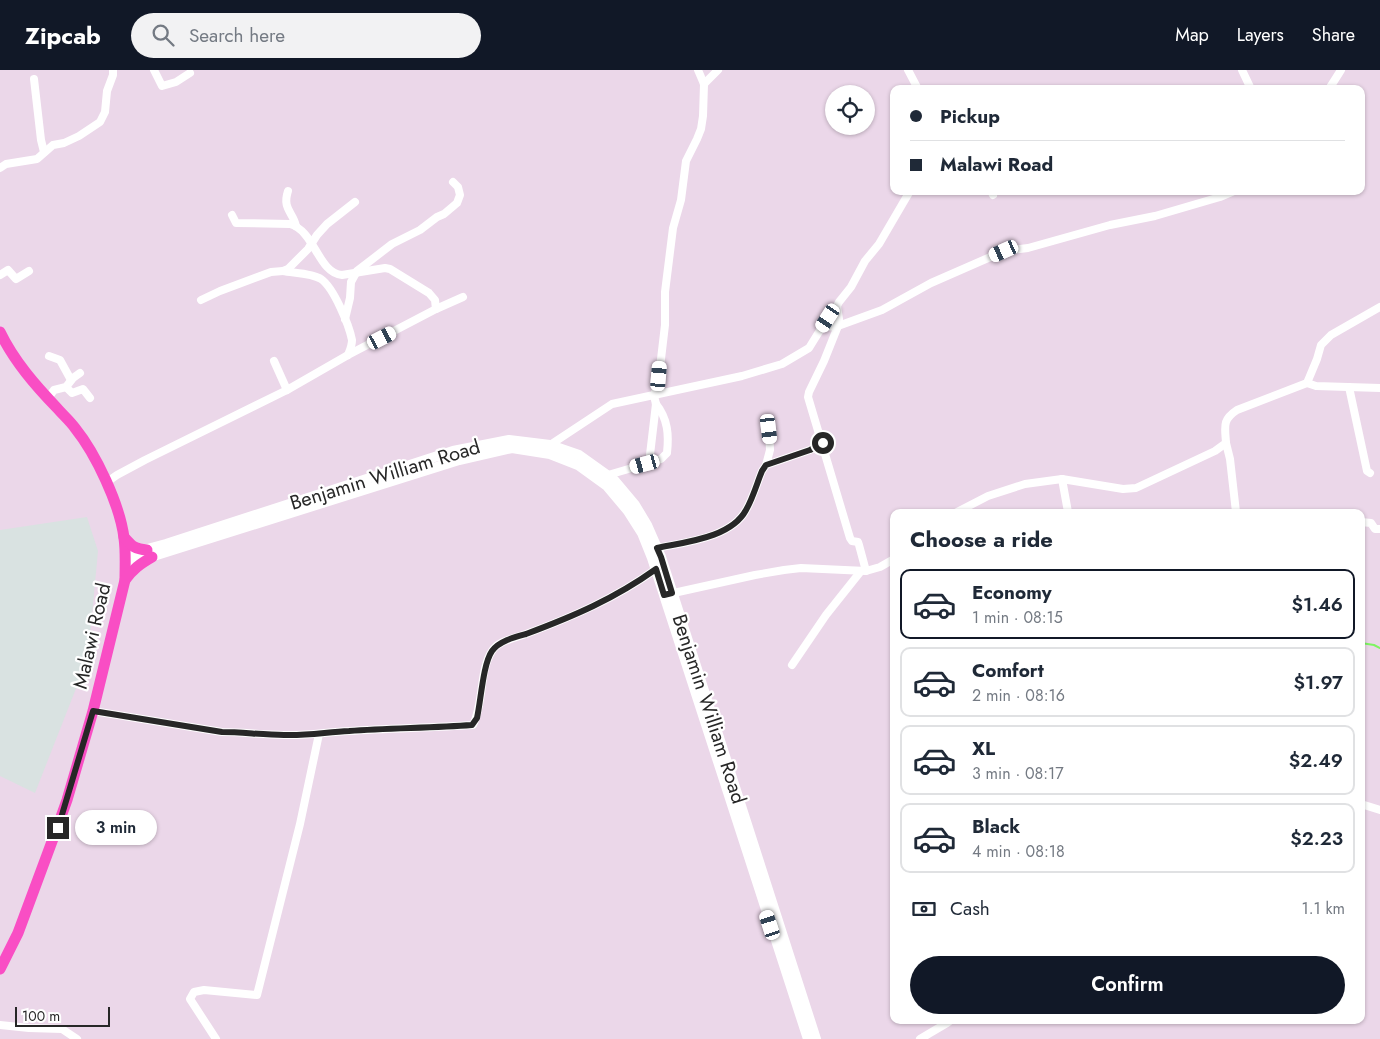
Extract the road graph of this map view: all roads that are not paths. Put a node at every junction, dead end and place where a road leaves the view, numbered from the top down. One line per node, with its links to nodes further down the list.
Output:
1 (113, 70): 14 (street)
2 (154, 70): 8 (street)
3 (698, 70): 10 (street)
4 (718, 70): 10 (street)
5 (908, 70): 11 (street)
6 (1242, 70): 12 (street)
7 (1341, 70): 13 (street)
8 (190, 74)
9 (34, 79): 14 (street)
10 (704, 84): 49 (street)
11 (916, 85)
12 (1249, 85)
13 (1332, 85)
14 (44, 152): 15 (street)
15 (0, 168)
16 (454, 182): 26 (street)
17 (288, 191): 22 (street)
18 (908, 195): 30 (street)
19 (1225, 195): 35 (street)
20 (355, 202): 23 (street)
21 (232, 215): 22 (street)
22 (296, 226): 23 (street)
23 (312, 244): 25 (street); 26 (street)
24 (29, 271): 27 (street)
25 (283, 271): 29 (street); 34 (street)
26 (355, 273): 32 (street); 34 (street)
27 (0, 275)
28 (463, 297): 32 (street)
29 (201, 300)
30 (837, 306): 33 (street); 35 (street)
31 (1380, 307): 44 (street)
32 (436, 309): 39 (street)
33 (828, 318): 35 (street); 36 (street)
34 (345, 319): 39 (street)
35 (838, 322): 36 (street); 55 (street)
36 (823, 326): 49 (street)
37 (0, 332): 38 (main road, Malawi Road)
38 (5, 352): 50 (main road, Malawi Road)
39 (348, 355): 48 (street)
40 (49, 356): 43 (street)
41 (274, 361): 48 (street)
42 (80, 373): 43 (street)
43 (71, 380): 45 (street)
44 (1307, 383): 46 (street); 54 (street)
45 (66, 386): 50 (street); 51 (street)
46 (1348, 387): 47 (street); 59 (street)
47 (1380, 388)
48 (288, 390): 62 (street)
49 (654, 396): 52 (street); 56 (street)
50 (48, 398): 62 (main road, Malawi Road)
51 (90, 398)
52 (656, 404): 57 (street); 57 (street)
53 (769, 429): 58 (street)
54 (1226, 442): 61 (street); 65 (street)
55 (823, 443): 58 (street); 74 (street)
56 (550, 445): 60 (main road, Benjamin William Road); 70 (main road, Benjamin William Road)
57 (649, 463): 60 (street)
58 (766, 465): 69 (street)
59 (1370, 473)
60 (605, 479): 69 (main road, Benjamin William Road); 70 (main road, Benjamin William Road); 73 (main road, Benjamin William Road)
61 (1062, 479): 63 (street); 64 (street)
62 (107, 482): 68 (main road, Malawi Road)
63 (963, 509)
64 (1067, 509)
65 (1236, 509)
66 (1365, 522): 67 (street)
67 (1380, 529)
68 (124, 537): 70 (main road); 71 (main road, Malawi Road)
69 (657, 548): 76 (main road, Benjamin William Road)
70 (149, 554): 71 (main road, Benjamin William Road); 75 (main road)
71 (125, 560): 75 (main road, Malawi Road)
72 (890, 561): 74 (street)
73 (656, 569): 76 (main road, Benjamin William Road); 79 (street)
74 (864, 571): 76 (street); 77 (street)
75 (125, 580): 78 (main road, Malawi Road)
76 (668, 594): 87 (main road, Benjamin William Road); 88 (main road, Benjamin William Road)
77 (792, 665)
78 (93, 711): 79 (street); 82 (main road, Malawi Road)
79 (319, 734): 86 (street)
80 (1365, 805): 81 (street)
81 (1380, 810)
82 (0, 969)
83 (945, 1024): 89 (street)
84 (0, 1025): 85 (street)
85 (77, 1039)
86 (216, 1039)
87 (808, 1039)
88 (816, 1039)
89 (920, 1039)

